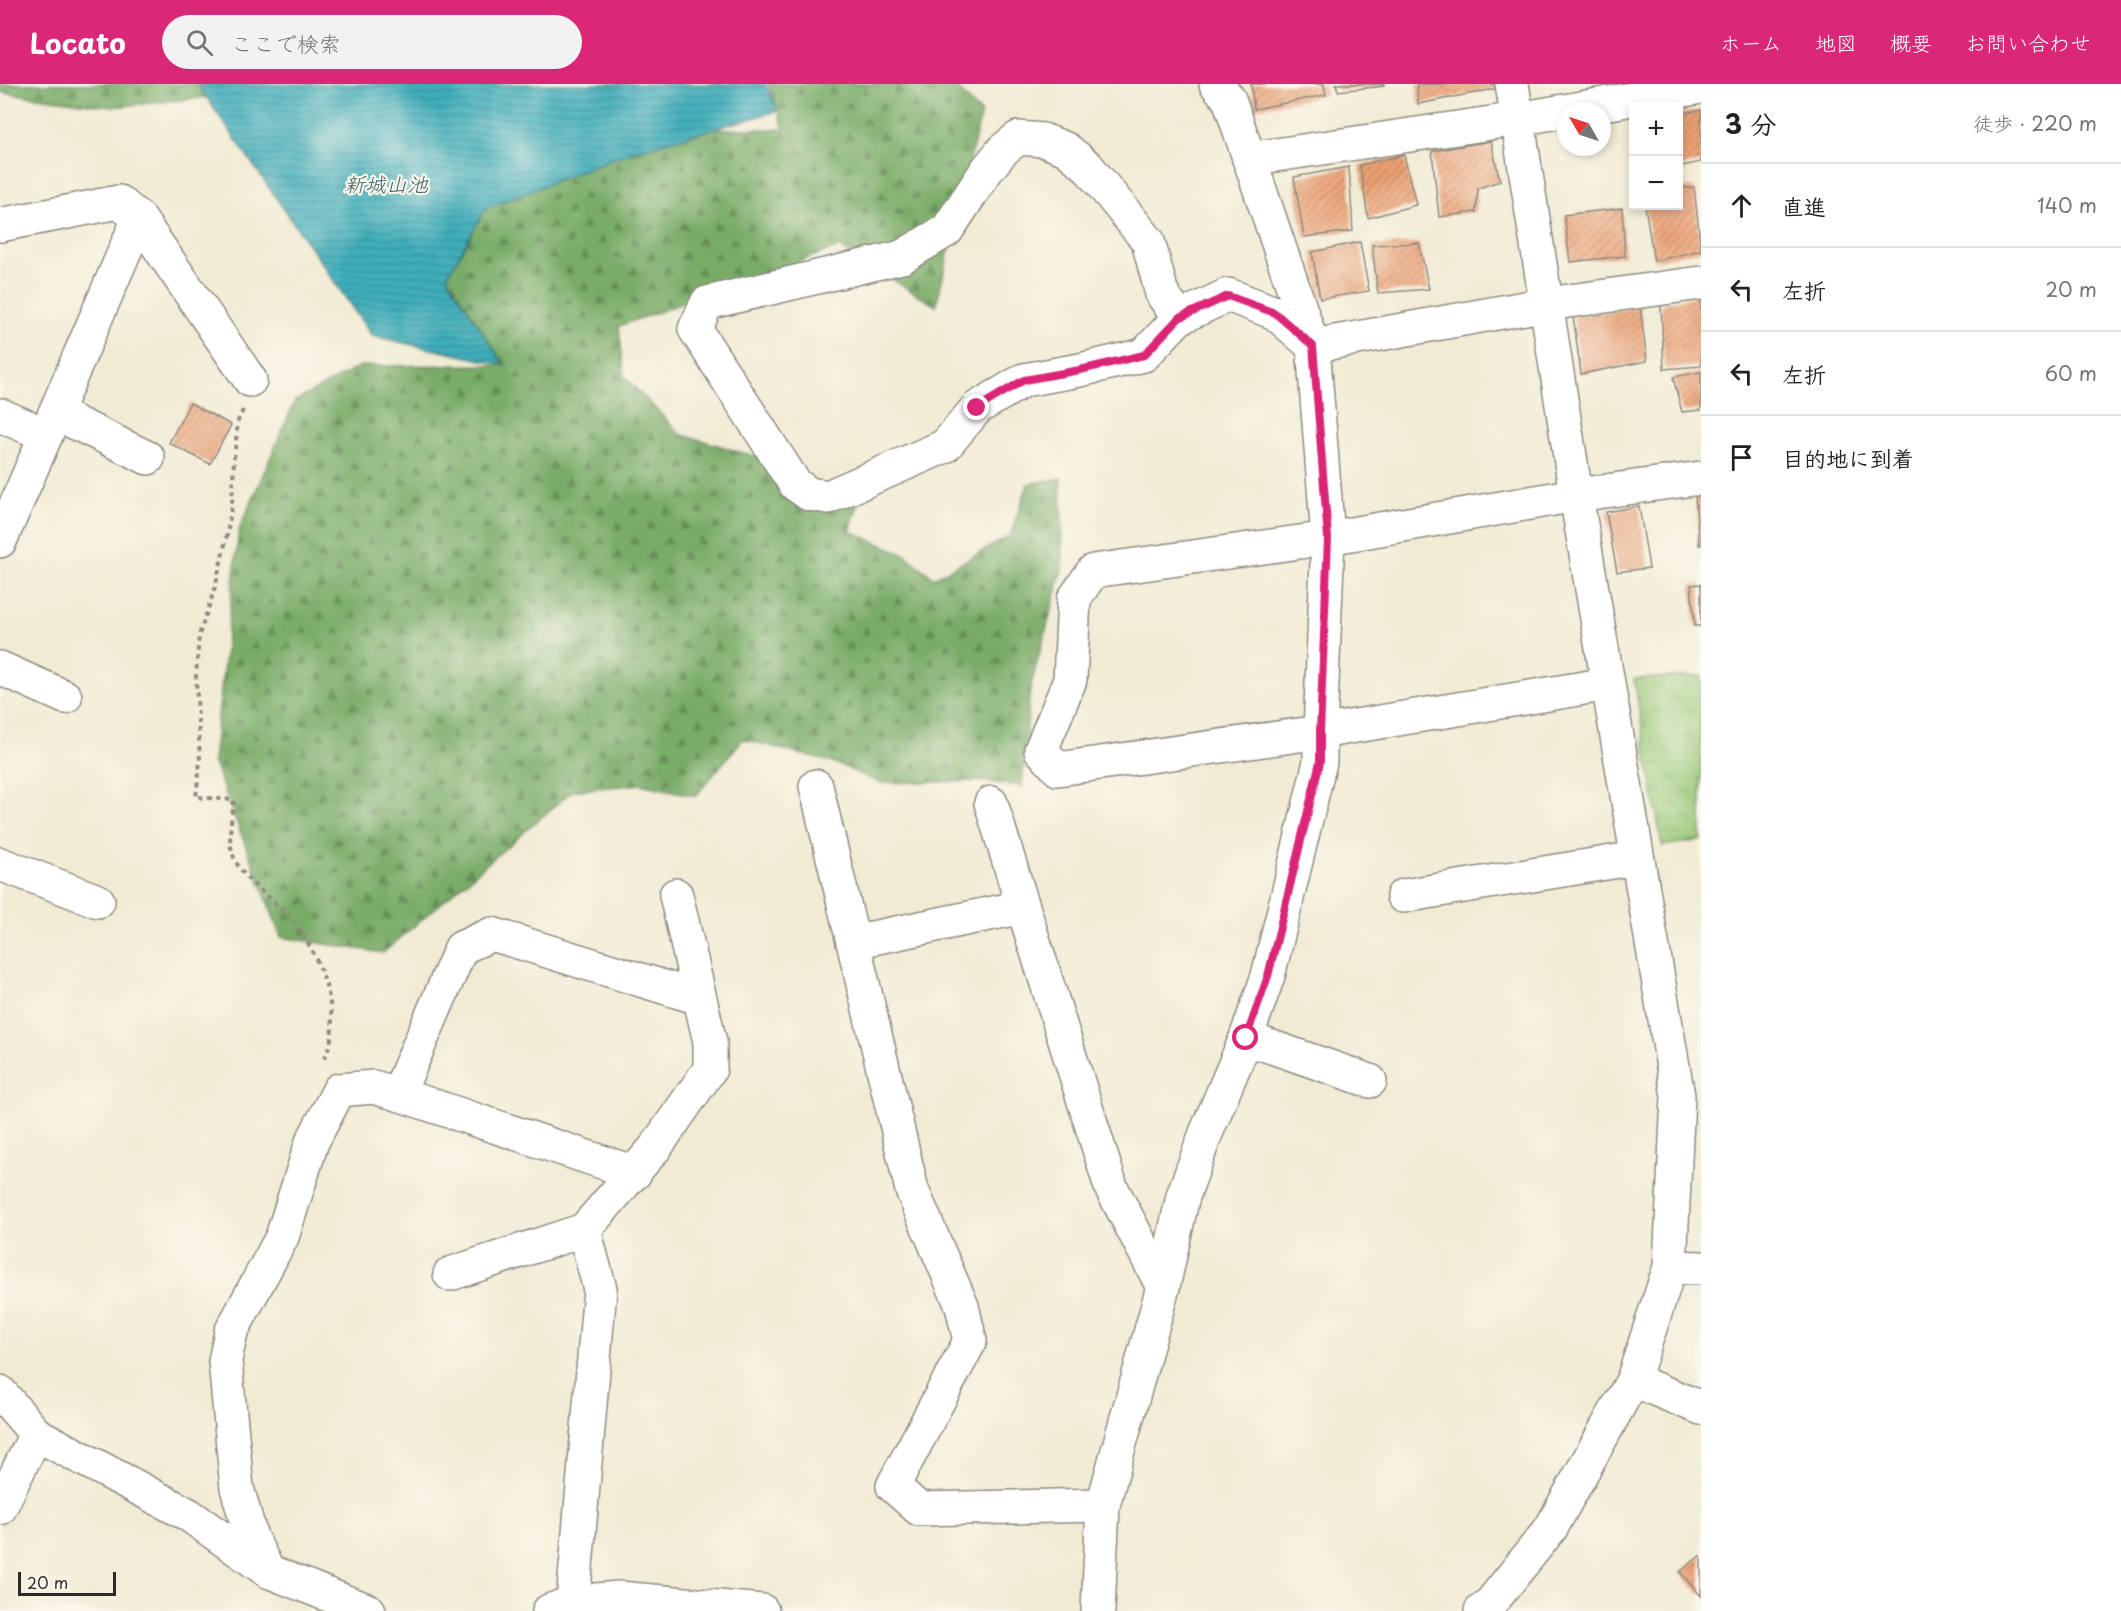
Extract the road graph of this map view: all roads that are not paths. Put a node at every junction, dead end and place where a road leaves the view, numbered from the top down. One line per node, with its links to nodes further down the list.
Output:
1 (1216, 84): 5 (street)
2 (1512, 84): 4 (street)
3 (1701, 87): 4 (street)
4 (1518, 119): 5 (street); 9 (street)
5 (1249, 159): 11 (street)
6 (139, 218): 7 (street); 12 (street); 14 (street)
7 (0, 225)
8 (1701, 284): 9 (street)
9 (1547, 304): 11 (street); 17 (street)
10 (1179, 318): 10 (street); 11 (street)
11 (1313, 346): 18 (street)
12 (250, 380)
13 (0, 415): 14 (street)
14 (50, 424): 15 (street); 19 (street)
15 (148, 458)
16 (1701, 478): 17 (street)
17 (1576, 495): 18 (street); 21 (street)
18 (1328, 538): 23 (street); 23 (street)
19 (0, 542)
20 (0, 668): 22 (street)
21 (1608, 684): 23 (street); 26 (street)
22 (65, 697)
23 (1320, 732): 34 (street)
24 (816, 786): 32 (street)
25 (991, 803): 31 (street)
26 (1637, 858): 29 (street); 39 (street)
27 (0, 864): 30 (street)
28 (676, 895): 33 (street)
29 (1403, 896)
30 (98, 901)
31 (1023, 908): 32 (street); 41 (street)
32 (853, 942): 46 (street)
33 (699, 998): 36 (street); 37 (street)
34 (1246, 1038): 35 (street); 41 (street)
35 (1370, 1081)
36 (399, 1094): 37 (street); 48 (street)
37 (635, 1173): 38 (street)
38 (584, 1230): 40 (street); 49 (street)
39 (1686, 1268): 42 (street)
40 (450, 1274)
41 (1163, 1287): 46 (street)
42 (1633, 1380): 44 (street); 53 (street)
43 (0, 1392): 45 (street)
44 (1701, 1408)
45 (36, 1434): 47 (street); 48 (street)
46 (1103, 1505): 52 (street)
47 (0, 1508)
48 (268, 1571): 50 (street)
49 (561, 1606): 51 (street)
50 (369, 1611)
51 (762, 1611)
52 (1098, 1611)
53 (1481, 1611)

